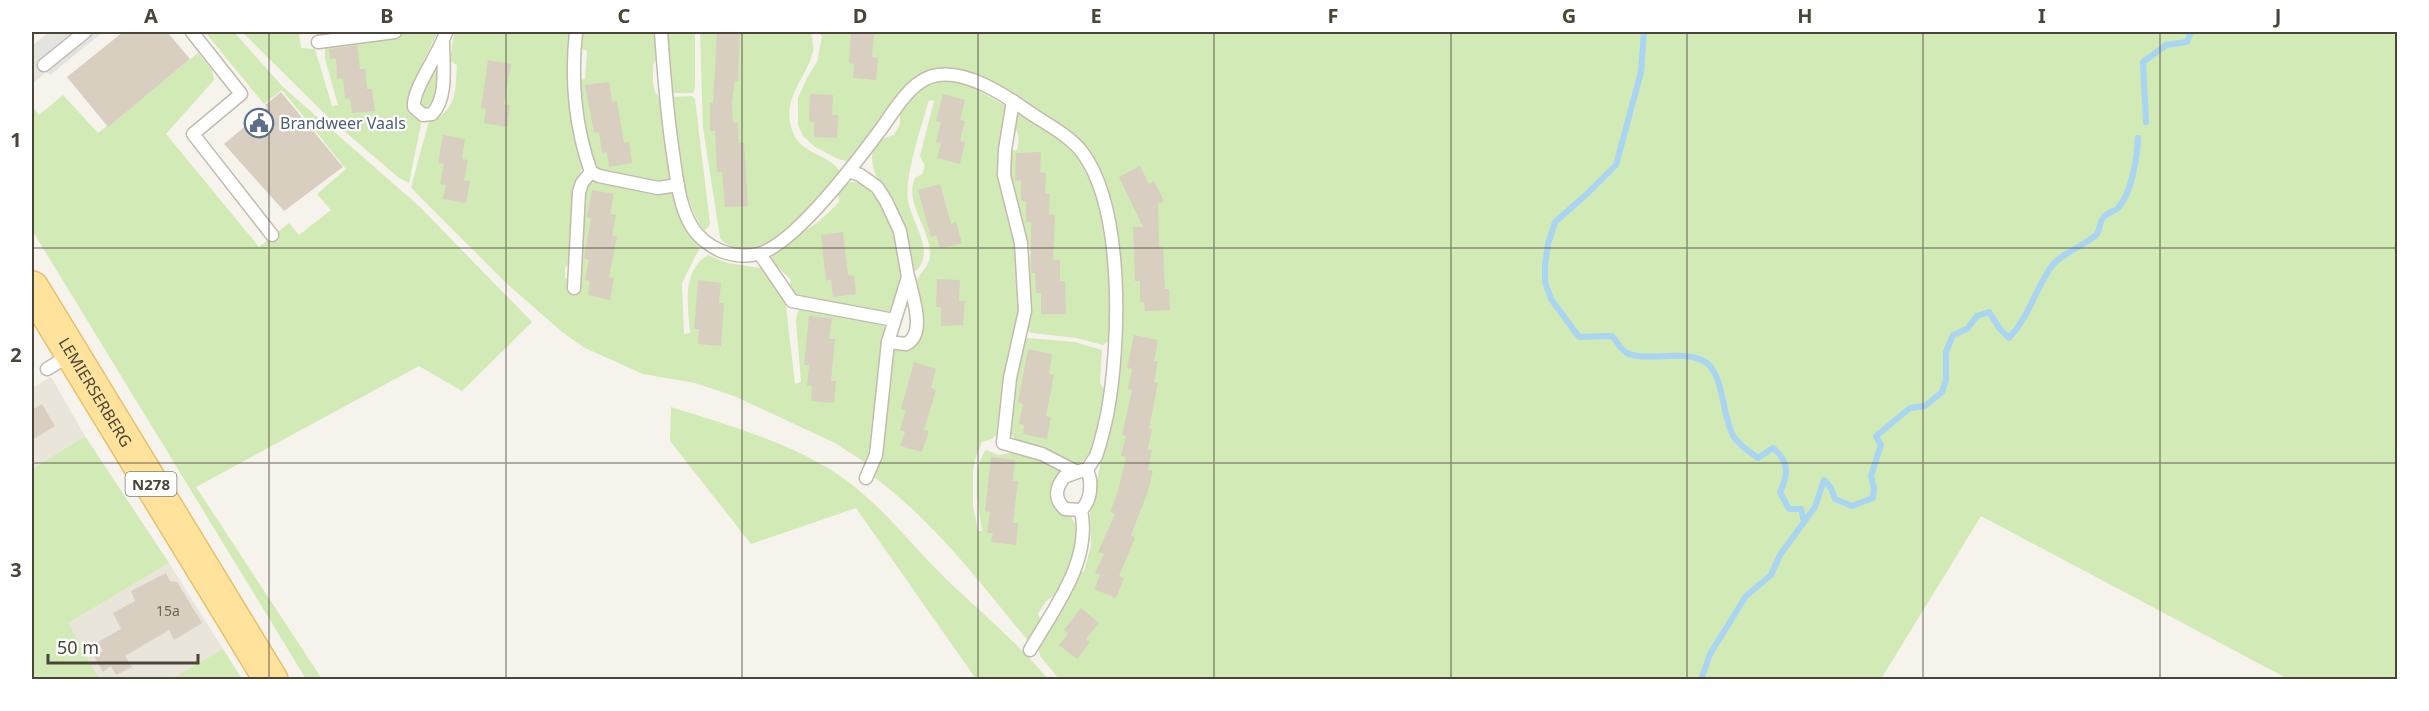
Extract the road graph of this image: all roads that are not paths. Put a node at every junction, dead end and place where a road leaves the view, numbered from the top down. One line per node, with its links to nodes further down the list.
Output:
1 (85, 32): 8 (lane)
2 (192, 32): 13 (lane)
3 (395, 32): 7 (lane)
4 (576, 32): 11 (lane)
5 (662, 32): 12 (lane)
6 (445, 37): 6 (lane)
7 (318, 42)
8 (44, 65)
9 (1013, 101): 10 (lane); 20 (lane); 20 (lane)
10 (849, 171): 14 (lane); 15 (lane)
11 (591, 172): 12 (lane); 17 (lane)
12 (678, 185): 14 (lane)
13 (272, 235)
14 (760, 254): 18 (lane)
15 (908, 277): 18 (lane); 19 (lane)
16 (32, 288): 24 (main road, LEMIERSERBERG / N278)
17 (574, 288)
18 (894, 320): 19 (lane)
19 (888, 342): 21 (lane)
20 (1083, 471): 22 (lane); 22 (lane)
21 (866, 478)
22 (1081, 510): 23 (lane)
23 (1030, 650)
24 (271, 680)

